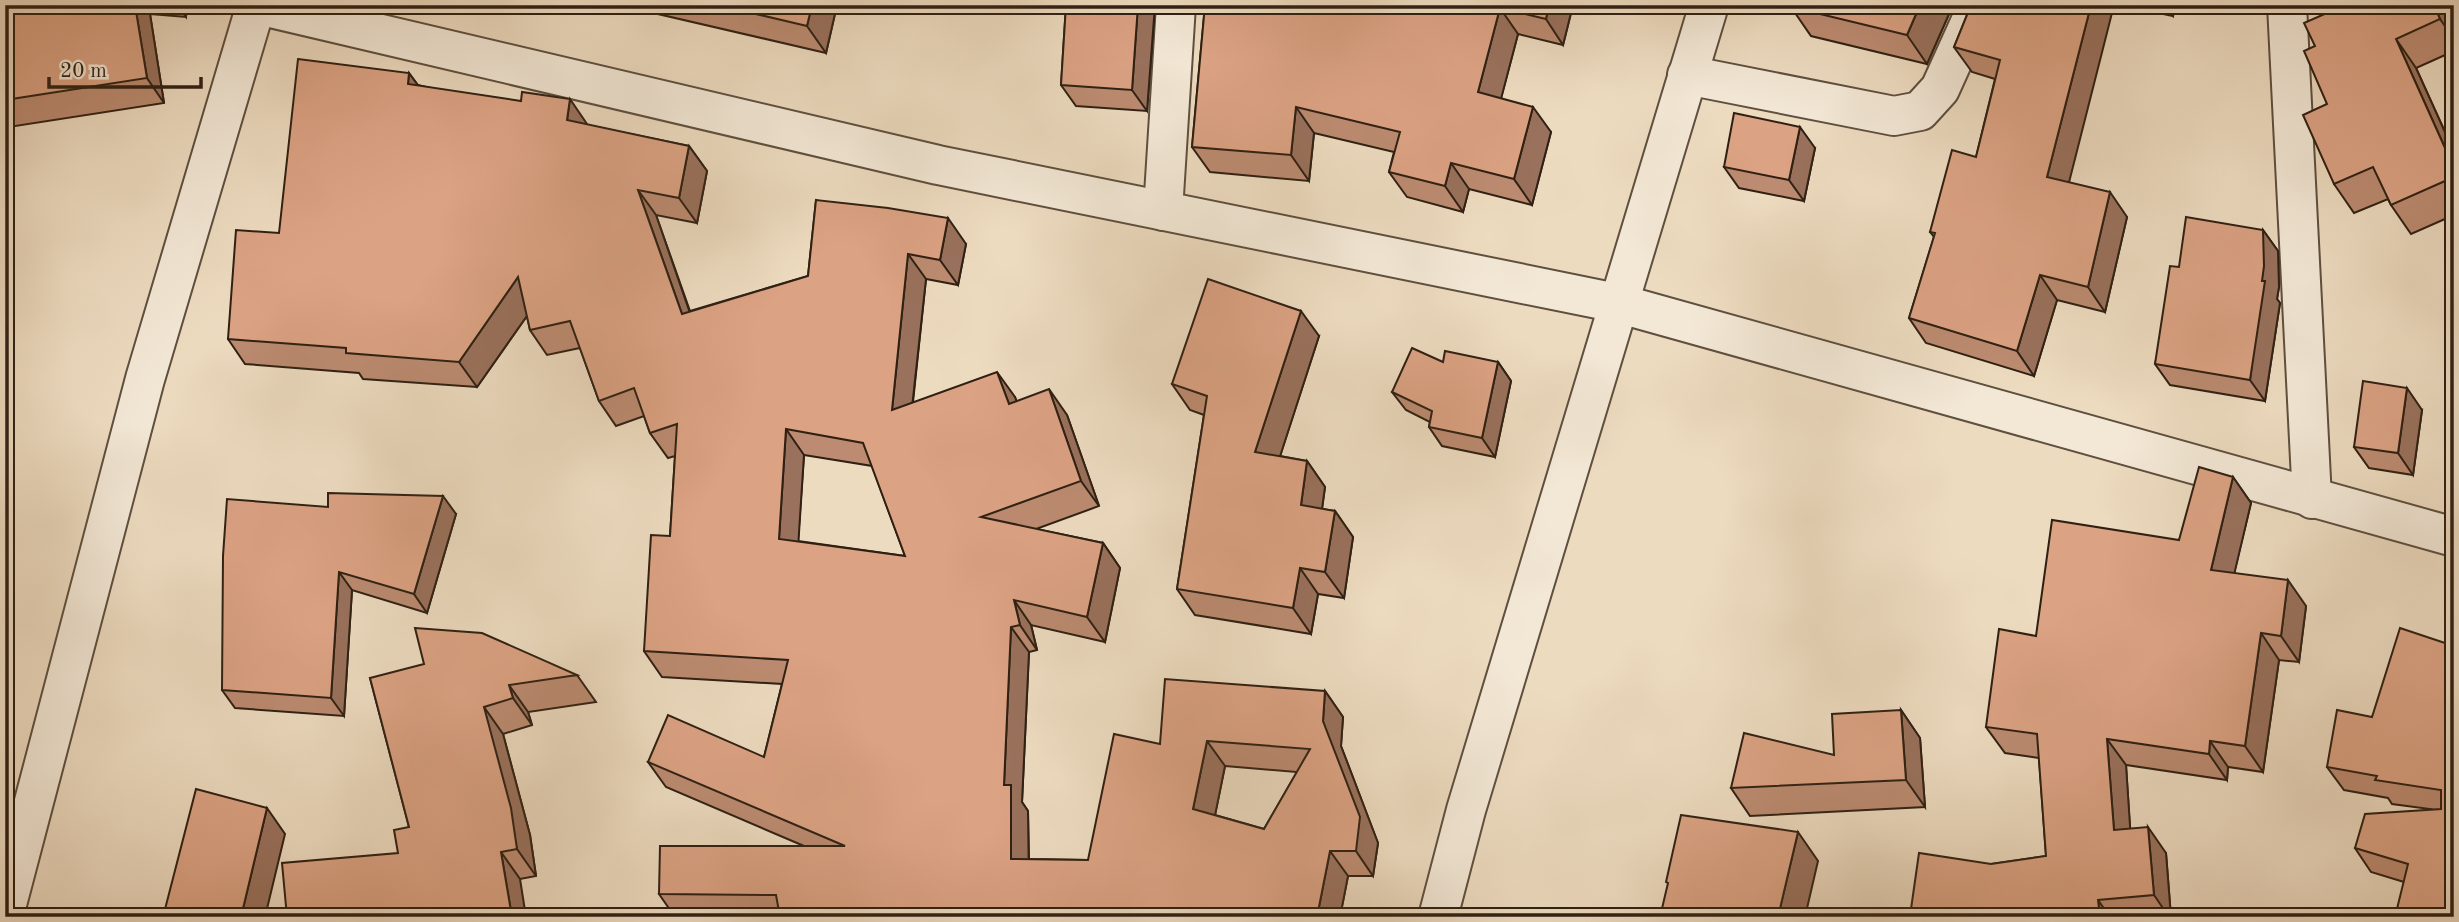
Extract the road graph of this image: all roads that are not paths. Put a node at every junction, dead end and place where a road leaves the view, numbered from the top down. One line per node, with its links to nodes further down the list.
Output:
1 (257, 5): 7 (street); 11 (street)
2 (1176, 5): 7 (street)
3 (1709, 5): 6 (street)
4 (1978, 5): 6 (street)
5 (2287, 5): 9 (street)
6 (1687, 75): 8 (street)
7 (1163, 211): 8 (street)
8 (1617, 303): 9 (street); 12 (street)
9 (2312, 499): 10 (street)
10 (2454, 537)
11 (5, 912)
12 (1438, 917)

